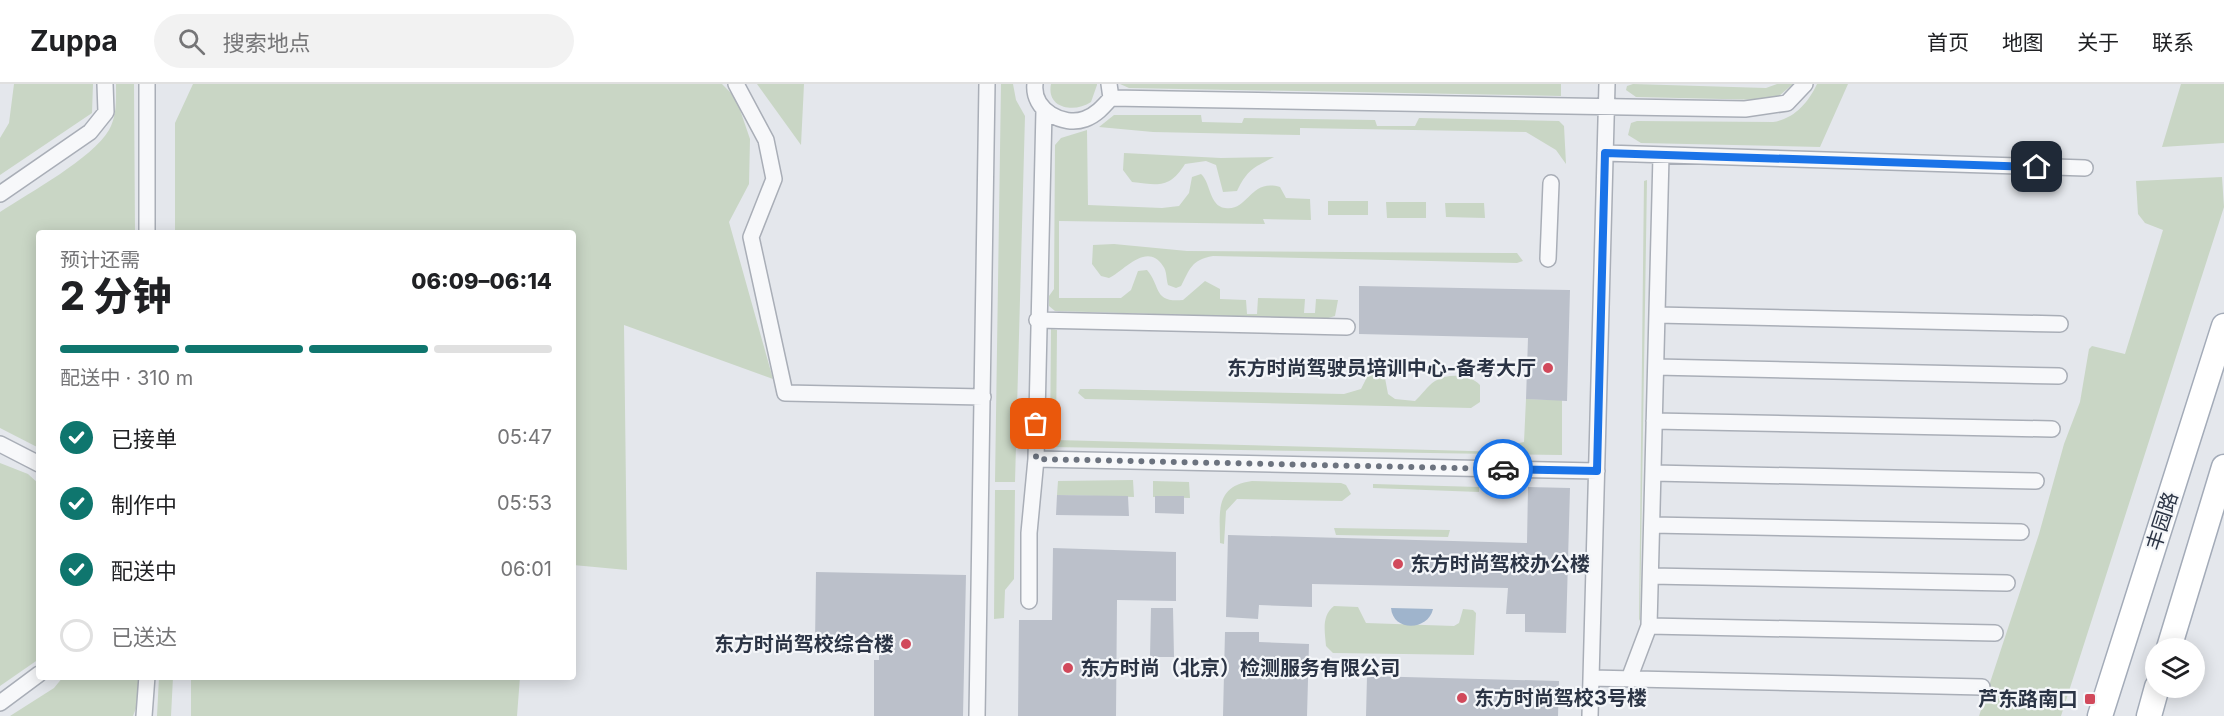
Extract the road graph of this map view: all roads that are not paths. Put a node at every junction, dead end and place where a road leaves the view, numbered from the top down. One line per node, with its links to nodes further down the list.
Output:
1 (105, 84): 15 (street)
2 (147, 84): 16 (street)
3 (736, 84): 25 (street)
4 (987, 84): 25 (street)
5 (1035, 84): 10 (street)
6 (1607, 84): 9 (street)
7 (1805, 84): 9 (street)
8 (1110, 91): 9 (street); 10 (street)
9 (1605, 107): 11 (street)
10 (1044, 110): 19 (street)
11 (1605, 153): 12 (street); 32 (street)
12 (1661, 156): 13 (street); 18 (street)
13 (2085, 168)
14 (1551, 183): 17 (street)
15 (0, 194)
16 (147, 230)
17 (1548, 259)
18 (1657, 315): 20 (street); 23 (street)
19 (1037, 320): 22 (street); 29 (street)
20 (2060, 324)
21 (2224, 326): 53 (main road, 丰园路)
22 (1347, 327)
23 (1656, 367): 24 (street); 26 (street)
24 (2059, 376)
25 (983, 397): 51 (street)
26 (1654, 421): 27 (street); 33 (street)
27 (2052, 429)
28 (0, 444): 30 (street)
29 (1036, 459): 32 (street); 39 (street)
30 (36, 462)
31 (2224, 467): 42 (main road)
32 (1597, 471): 44 (street)
33 (1653, 473): 34 (street); 35 (street)
34 (2036, 481)
35 (1652, 525): 36 (street); 37 (street)
36 (2021, 532)
37 (1651, 576): 38 (street); 40 (street)
38 (2007, 583)
39 (1029, 602)
40 (1649, 626): 41 (street); 45 (street)
41 (1995, 633)
42 (2172, 638)
43 (36, 676): 49 (street)
44 (1591, 678): 45 (street); 52 (street)
45 (1629, 679): 47 (street)
46 (147, 680): 50 (street)
47 (1982, 687)
48 (2154, 698): 54 (main road)
49 (0, 703)
50 (144, 716)
51 (977, 716)
52 (1590, 716)
53 (2100, 716)
54 (2149, 716)

